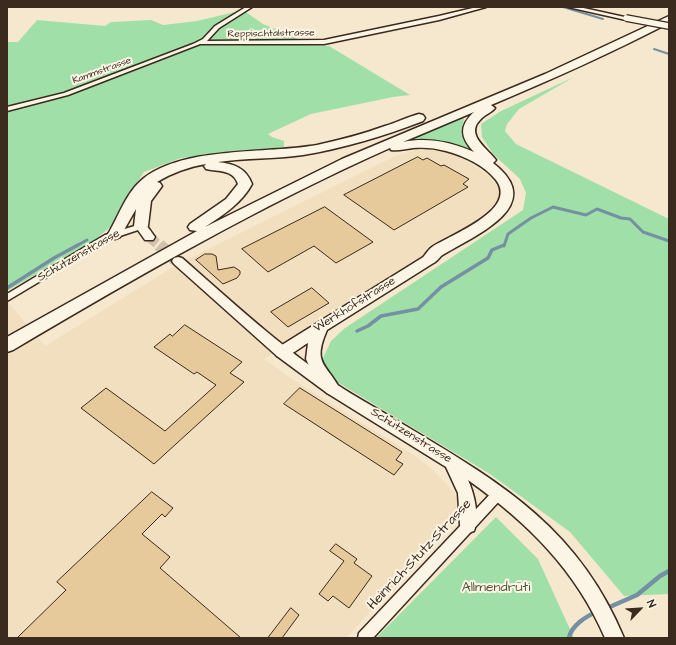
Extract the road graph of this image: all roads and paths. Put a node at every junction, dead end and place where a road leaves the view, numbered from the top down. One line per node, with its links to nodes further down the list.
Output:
1 (249, 7): 7 (street)
2 (483, 7): 7 (street, Reppischtalstrasse)
3 (571, 7): 6 (street, bridge)
4 (669, 11): 10 (highway)
5 (669, 19): 8 (highway)
6 (669, 26)
7 (200, 43): 9 (street, Kammstrasse)
8 (532, 82): 11 (highway); 12 (highway)
9 (7, 109)
10 (452, 109): 13 (highway); 14 (highway)
11 (477, 155): 12 (highway); 17 (highway)
12 (311, 179): 22 (highway)
13 (135, 197): 15 (highway); 16 (highway)
14 (195, 227): 15 (highway); 21 (highway)
15 (145, 231): 16 (street, Schützenstrasse)
16 (115, 234): 19 (street, Schützenstrasse)
17 (430, 259): 20 (main road, Werkhofstrasse)
18 (178, 261): 23 (main road, Schützenstrasse)
19 (7, 298)
20 (322, 326): 23 (main road, Werkhofstrasse); 24 (main road)
21 (7, 332)
22 (7, 345)
23 (282, 352): 24 (main road, Schützenstrasse)
24 (332, 389): 25 (main road, Schützenstrasse)
25 (451, 461): 26 (main road, Schützenstrasse); 27 (main road)
26 (499, 493): 27 (street, Heinrich-Stutz-Strasse); 28 (main road, Schützenstrasse)
27 (468, 525): 29 (street, Heinrich-Stutz-Strasse)
28 (613, 634)
29 (364, 638)

